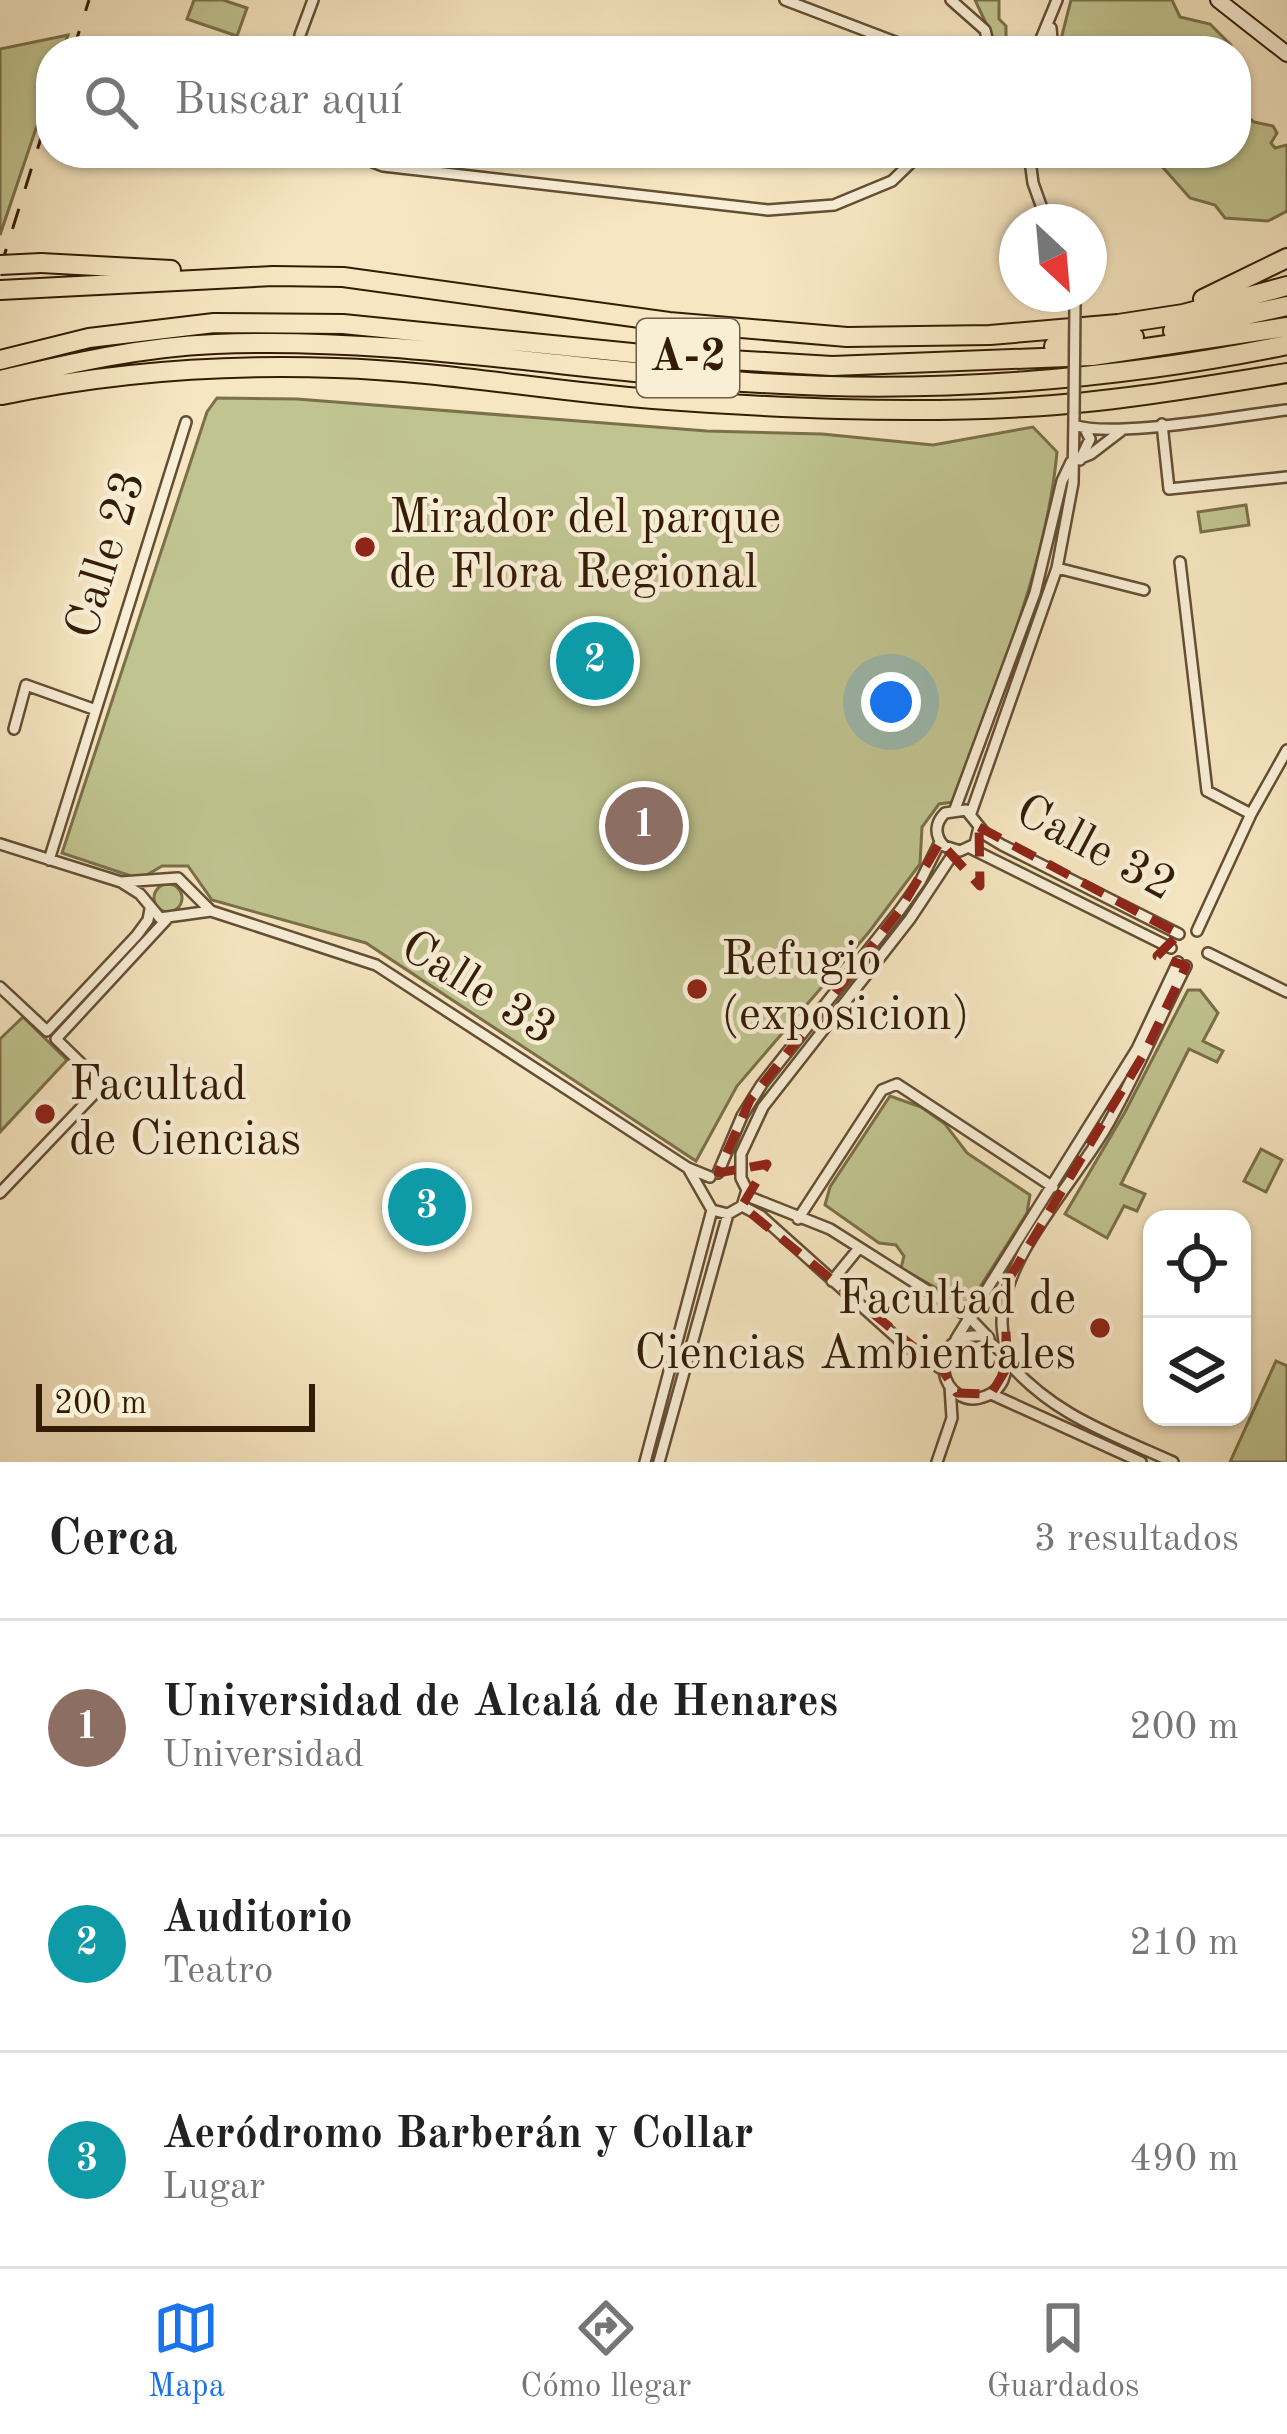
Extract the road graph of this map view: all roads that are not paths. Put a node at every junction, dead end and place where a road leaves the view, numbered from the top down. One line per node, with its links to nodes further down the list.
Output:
1 (313, 0): 9 (street)
2 (785, 0): 7 (street)
3 (836, 0): 7 (street)
4 (951, 0): 11 (street)
5 (1058, 0): 8 (street)
6 (1218, 0): 14 (street)
7 (830, 16): 10 (street)
8 (1050, 23): 12 (street); 13 (street)
9 (300, 36)
10 (881, 36)
11 (986, 36)
12 (1044, 36)
13 (1051, 36)
14 (1287, 54)
15 (400, 168): 16 (street)
16 (906, 168)
17 (1031, 168): 18 (street)
18 (1041, 204)
19 (1287, 258): 26 (highway)
20 (0, 266): 21 (highway, bridge)
21 (343, 277): 23 (highway); 26 (highway)
22 (1287, 286): 26 (highway)
23 (0, 290)
24 (1287, 306): 33 (highway)
25 (1074, 312): 39 (street, bridge)
26 (1118, 324)
27 (1287, 327): 33 (highway, A-2)
28 (339, 344): 32 (highway); 32 (highway, A-2); 35 (highway, A-2)
29 (1287, 345): 35 (highway, A-2)
30 (1287, 356): 35 (highway)
31 (0, 360): 32 (highway, A-2)
32 (92, 361): 33 (highway, A-2); 34 (highway); 36 (highway, A-2)
33 (895, 366)
34 (1287, 373)
35 (1092, 374)
36 (1, 390)
37 (1287, 410): 40 (street)
38 (187, 422): 47 (street, Calle 23)
39 (1077, 423): 41 (street); 42 (street); 42 (street)
40 (1162, 424): 41 (street); 43 (street)
41 (1126, 428): 42 (street)
42 (1075, 461): 45 (street); 50 (street)
43 (1287, 477)
44 (1180, 562): 52 (street)
45 (1057, 568): 46 (street); 51 (street)
46 (1144, 590)
47 (96, 710): 48 (street, Calle 23); 58 (street, Calle 23)
48 (14, 729)
49 (1287, 750): 52 (street)
50 (955, 809): 51 (street); 54 (street)
51 (971, 813): 53 (street)
52 (1252, 814): 66 (street)
53 (979, 827): 56 (street); 67 (street, Calle 32)
54 (940, 842): 57 (street); 75 (street)
55 (0, 844): 58 (street)
56 (970, 848): 57 (street); 68 (street, Calle 32)
57 (955, 851): 76 (street)
58 (49, 860): 59 (street)
59 (121, 882): 60 (street); 62 (street)
60 (154, 882): 61 (street); 62 (street)
61 (190, 894): 63 (street, Calle 33); 64 (street)
62 (148, 905): 65 (street); 73 (street)
63 (212, 911): 64 (street, Calle 33); 74 (street, Calle 33)
64 (184, 914): 65 (street)
65 (167, 919): 73 (street)
66 (1197, 931): 67 (street); 69 (street)
67 (1179, 934): 68 (street)
68 (1172, 947): 70 (street)
69 (1208, 953): 70 (street); 72 (street, Calle 32)
70 (1182, 964): 77 (street); 89 (street)
71 (0, 987): 73 (street)
72 (1287, 992)
73 (51, 1035): 79 (street)
74 (688, 1168): 75 (street, Calle 33); 78 (street, Calle 33)
75 (714, 1175): 76 (street); 78 (street)
76 (741, 1178): 80 (street)
77 (1053, 1186): 83 (street); 86 (street)
78 (704, 1191): 81 (street)
79 (0, 1193)
80 (744, 1201): 82 (street); 83 (street); 85 (street)
81 (712, 1210): 82 (street); 95 (street)
82 (728, 1214): 96 (street)
83 (798, 1219): 84 (street)
84 (859, 1247): 85 (street); 86 (street)
85 (832, 1282): 90 (street)
86 (969, 1317): 87 (street); 88 (street)
87 (991, 1340): 88 (street); 89 (street)
88 (955, 1342): 90 (street)
89 (1004, 1356): 92 (street); 99 (street)
90 (943, 1370): 91 (street)
91 (950, 1387): 93 (street); 94 (street)
92 (991, 1394): 93 (street); 98 (street)
93 (973, 1399): 94 (street)
94 (952, 1418): 97 (street)
95 (644, 1462)
96 (659, 1462)
97 (937, 1462)
98 (1141, 1462)
99 (1173, 1462)

